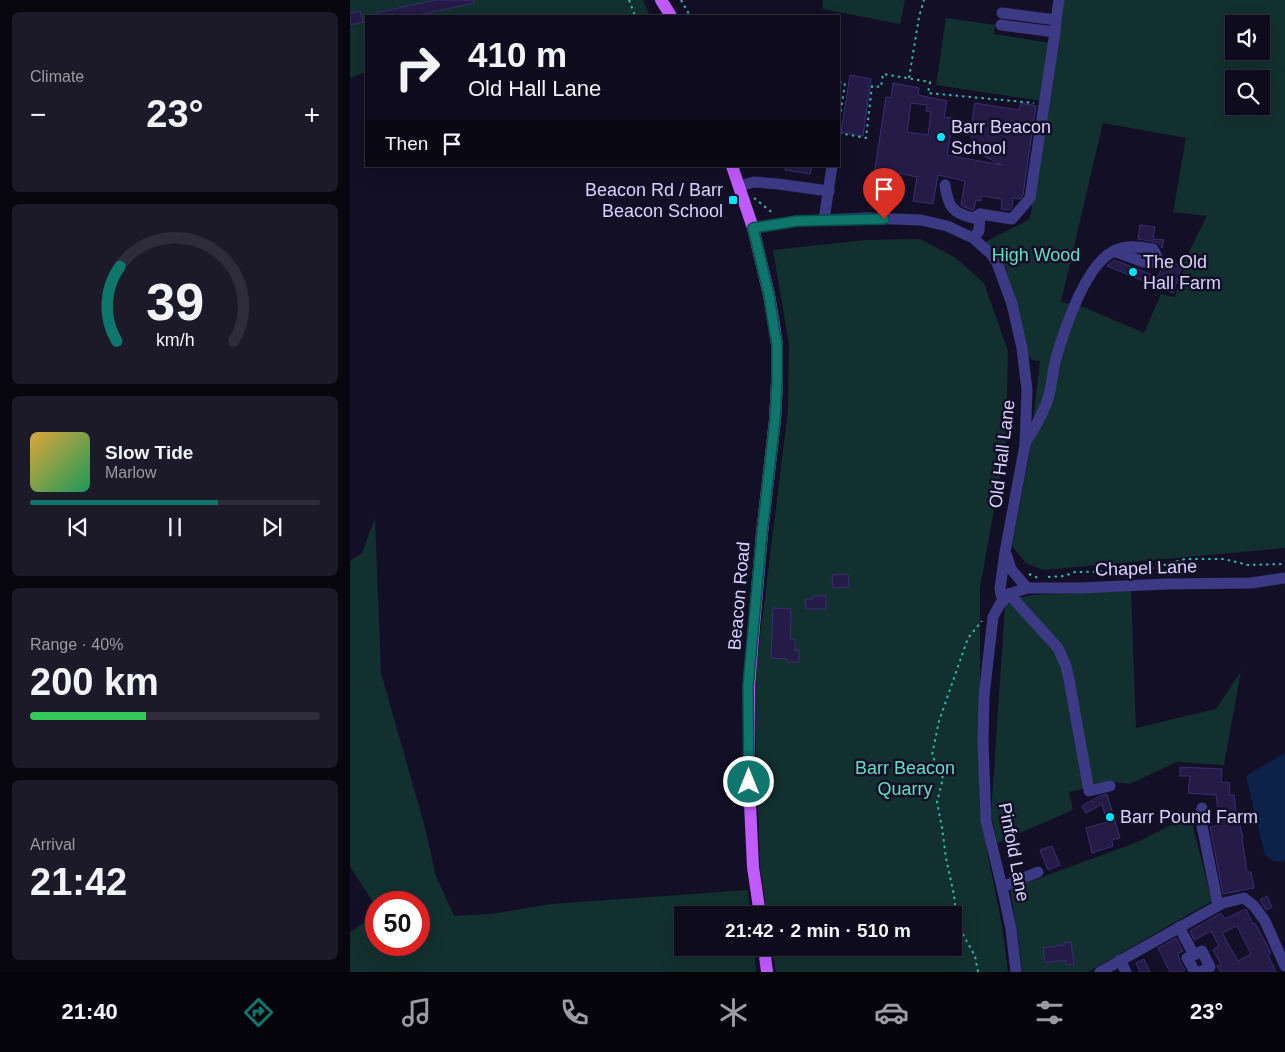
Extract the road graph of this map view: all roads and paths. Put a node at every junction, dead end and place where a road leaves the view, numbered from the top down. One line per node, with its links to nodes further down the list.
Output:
1 (629, 0): 6 (path)
2 (661, 0): 7 (main road)
3 (681, 0): 8 (path)
4 (924, 0): 11 (path)
5 (1059, 0): 10 (street)
6 (634, 15)
7 (669, 15)
8 (689, 15)
9 (1002, 19): 10 (street)
10 (1056, 26): 13 (street)
11 (909, 78): 13 (path); 15 (path)
12 (840, 82): 14 (path)
13 (1044, 104): 21 (street)
14 (840, 116)
15 (840, 133)
16 (733, 167): 18 (main road, Beacon Road)
17 (832, 167): 20 (street)
18 (744, 185): 20 (street); 23 (path); 24 (main road, Beacon Road)
19 (945, 185): 21 (street)
20 (829, 191): 22 (street)
21 (980, 214): 25 (street)
22 (824, 220): 23 (street, Old Hall Lane); 25 (street, Old Hall Lane)
23 (786, 223): 24 (street, Old Hall Lane)
24 (753, 228): 42 (main road, Beacon Road)
25 (973, 238): 27 (street, Old Hall Lane)
26 (1114, 251): 27 (street)
27 (1024, 445): 28 (street, Old Hall Lane)
28 (1005, 552): 34 (street); 35 (street, Old Hall Lane)
29 (1285, 564): 31 (path)
30 (1024, 572): 32 (path)
31 (1047, 577)
32 (1038, 578)
33 (1285, 578): 34 (street, Chapel Lane)
34 (1027, 588): 35 (street, Chapel Lane)
35 (1007, 596): 36 (street, Pinfold Lane); 37 (street)
36 (993, 617): 40 (street, Pinfold Lane); 49 (path)
37 (1110, 786)
38 (1202, 808): 41 (street)
39 (1038, 872): 40 (street)
40 (1002, 886): 50 (street, Pinfold Lane)
41 (1218, 905): 43 (street); 47 (street)
42 (759, 906)
43 (1180, 927): 44 (street); 46 (street)
44 (1194, 955): 53 (street); 54 (street)
45 (765, 956): 48 (main road)
46 (1120, 960): 51 (street); 52 (street)
47 (1285, 966)
48 (767, 972)
49 (978, 972)
50 (1016, 972)
51 (1100, 972)
52 (1126, 972)
53 (1195, 972)
54 (1200, 972)

